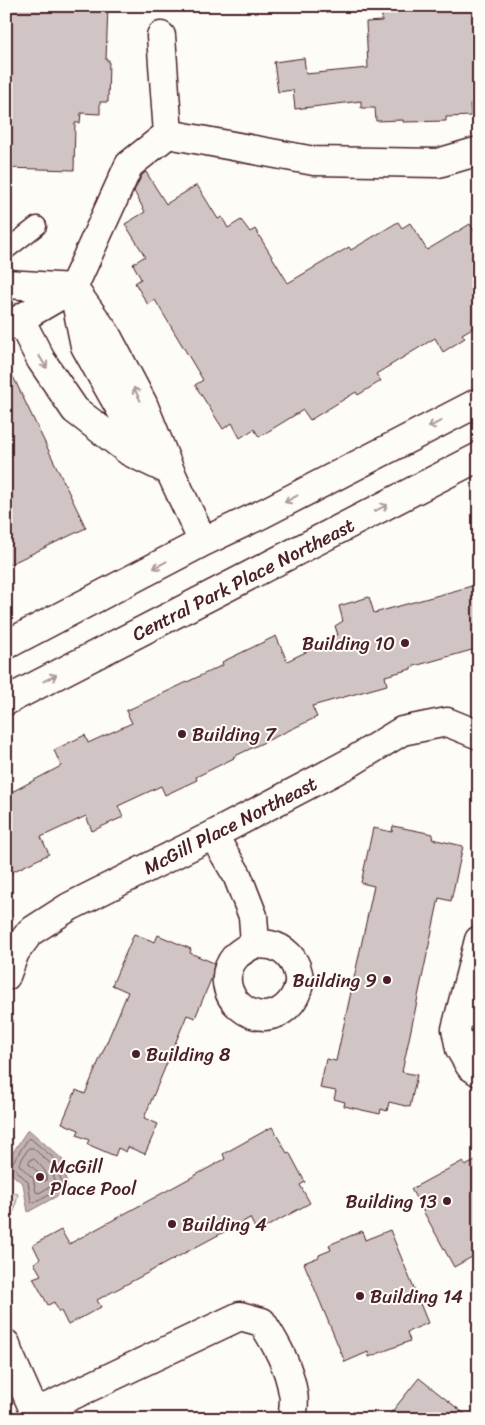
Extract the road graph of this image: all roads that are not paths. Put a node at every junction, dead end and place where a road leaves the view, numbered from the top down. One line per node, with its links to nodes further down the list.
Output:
1 (160, 36): 2 (street)
2 (168, 134): 3 (street); 7 (street)
3 (479, 151)
4 (37, 226): 5 (lane)
5 (6, 250)
6 (6, 284): 7 (street)
7 (73, 288): 8 (street); 9 (street)
8 (13, 323): 10 (street, one-way to 10)
9 (110, 367): 10 (street); 13 (street, one-way to 9)
10 (63, 392): 13 (street)
11 (479, 402): 14 (street, one-way to 14)
12 (479, 457): 16 (street, Central Park Place Northeast, one-way to 12)
13 (170, 471): 14 (street)
14 (203, 542): 15 (street, one-way to 15)
15 (6, 646)
16 (6, 701)
17 (479, 735): 18 (street, McGill Place Northeast)
18 (213, 835): 20 (street); 21 (street, McGill Place Northeast)
19 (479, 940): 22 (street)
20 (255, 943)
21 (6, 976)
22 (479, 1072)
23 (6, 1344): 24 (street)
24 (36, 1416): 25 (street)
25 (291, 1419)

